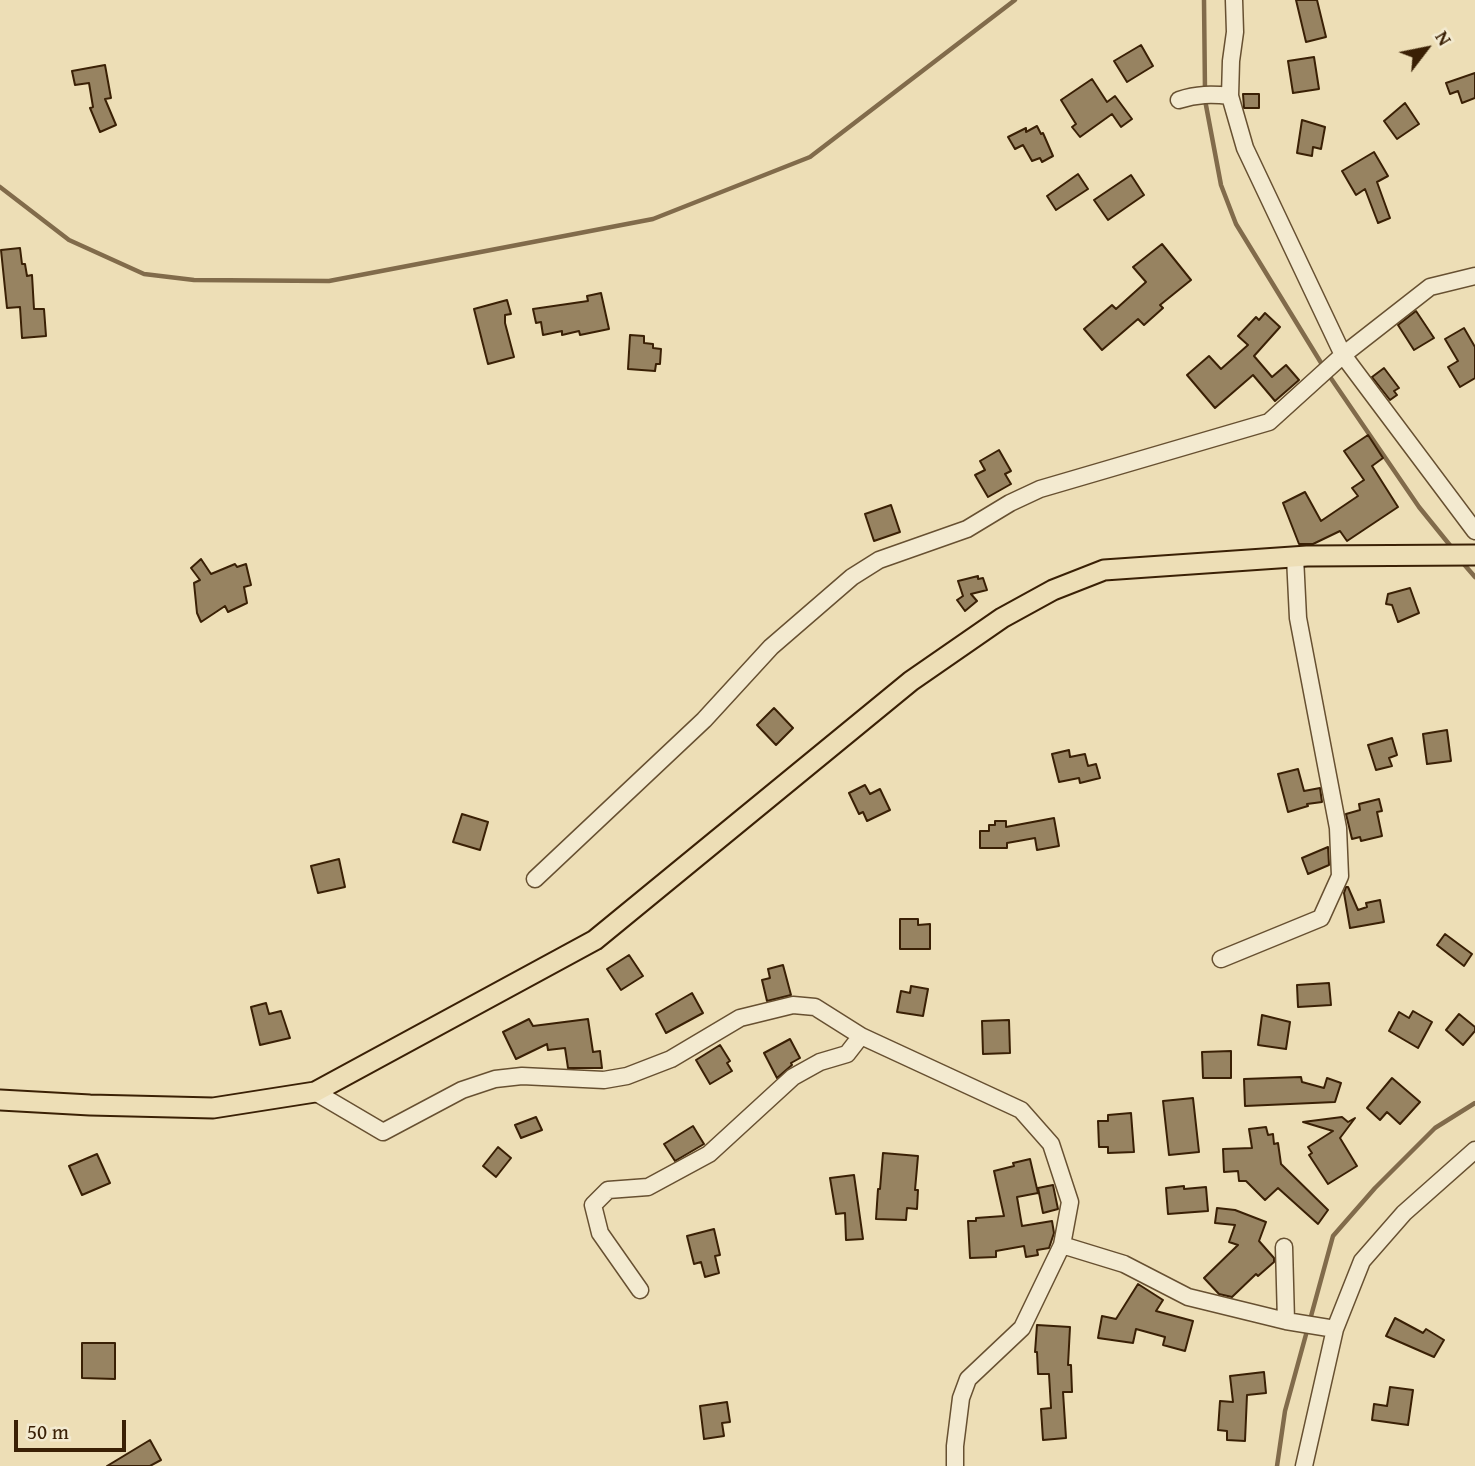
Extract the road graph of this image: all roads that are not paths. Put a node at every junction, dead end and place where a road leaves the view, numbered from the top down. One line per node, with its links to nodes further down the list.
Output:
1 (1234, 0): 2 (street)
2 (1230, 96): 3 (street); 5 (street)
3 (1186, 98)
4 (1475, 276): 5 (street)
5 (1331, 366): 6 (street); 9 (street)
6 (1475, 531)
7 (1472, 555): 8 (main road)
8 (1295, 557): 10 (street); 12 (main road)
9 (535, 879)
10 (1221, 959)
11 (861, 1036): 12 (street); 15 (street); 17 (street)
12 (315, 1092): 13 (main road)
13 (0, 1100)
14 (1475, 1150): 19 (street)
15 (1062, 1245): 18 (street); 20 (street)
16 (1284, 1247): 18 (street)
17 (640, 1290)
18 (1293, 1322): 19 (street)
19 (1327, 1327): 21 (street)
20 (955, 1466)
21 (1304, 1466)

